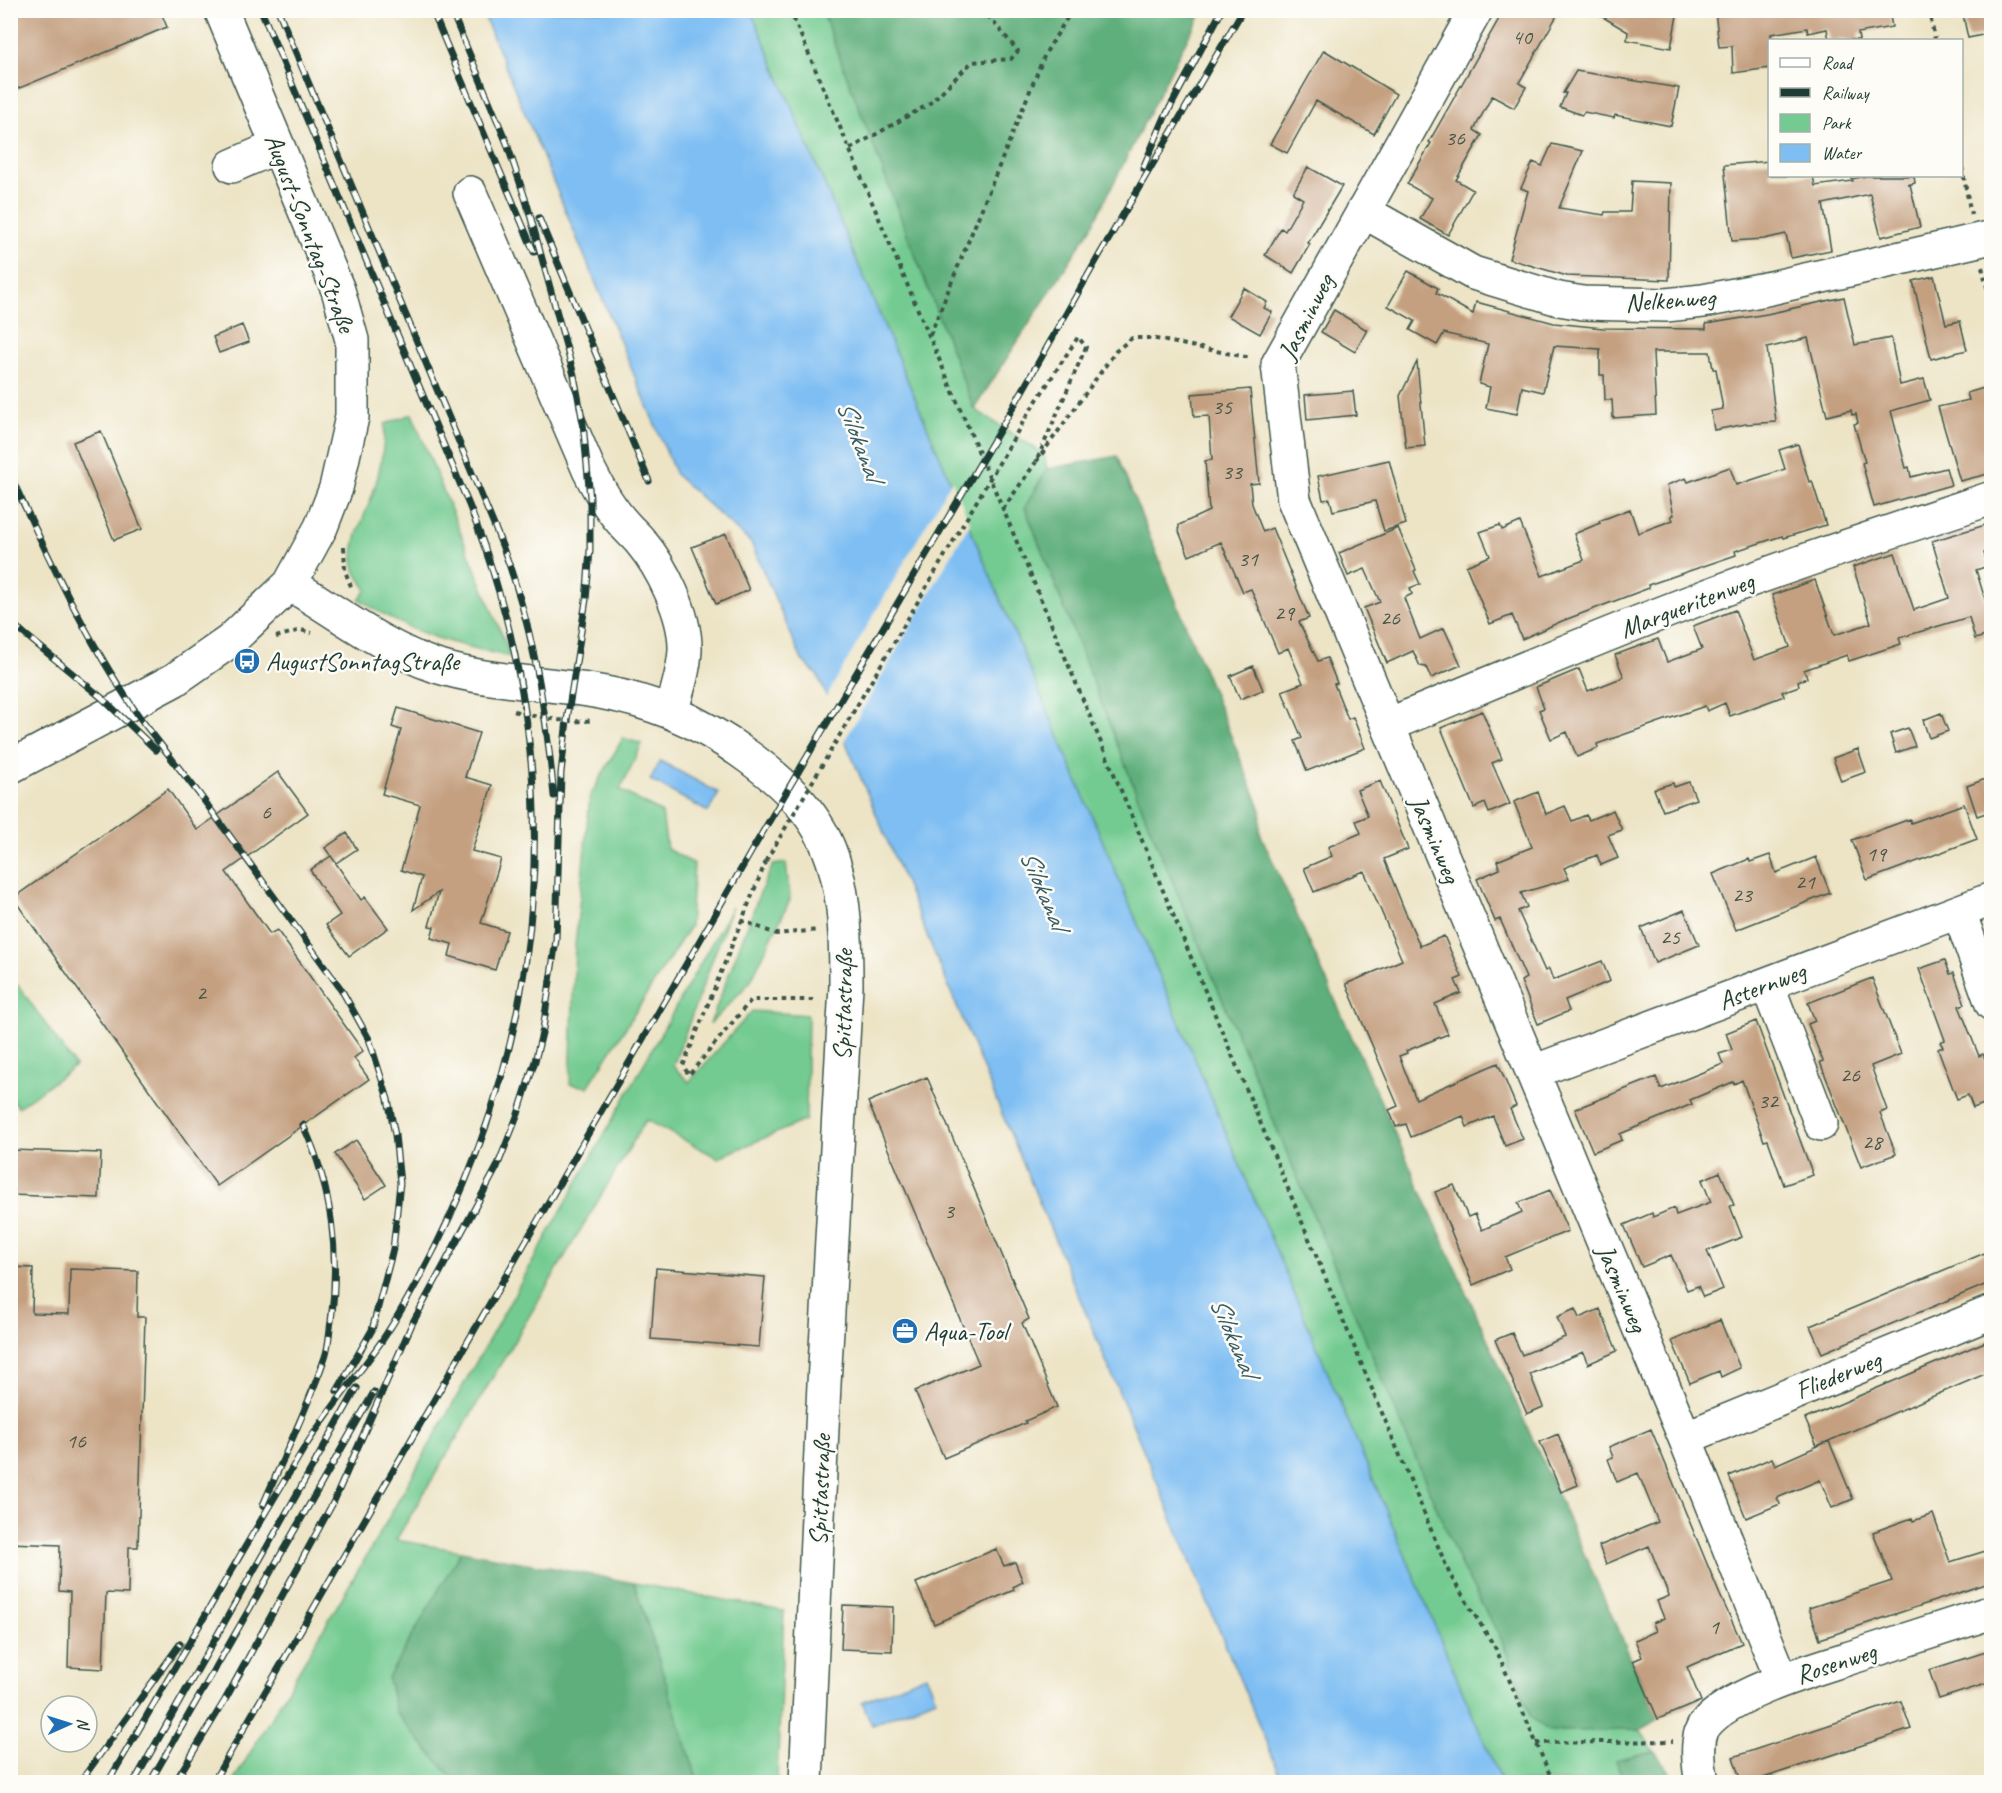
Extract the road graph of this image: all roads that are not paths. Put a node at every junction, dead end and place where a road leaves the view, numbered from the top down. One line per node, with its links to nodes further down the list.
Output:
1 (221, 10): 3 (street, August-Sonntag-Straße)
2 (1476, 10): 6 (street, Jasminweg)
3 (278, 146): 4 (street); 9 (street, August-Sonntag-Straße)
4 (232, 166)
5 (470, 193): 10 (street)
6 (1363, 211): 7 (street, Nelkenweg); 11 (street, Jasminweg)
7 (1984, 239)
8 (1992, 498): 11 (street, Margueritenweg)
9 (290, 584): 10 (street, Spittastraße); 12 (street, August-Sonntag-Straße)
10 (671, 712): 23 (street, Spittastraße)
11 (1388, 726): 17 (street, Jasminweg)
12 (10, 767)
13 (1992, 899): 14 (street, Asternweg)
14 (1959, 912): 15 (street, Asternweg); 16 (street)
15 (1767, 984): 17 (street, Asternweg); 18 (street)
16 (1992, 1004)
17 (1533, 1072): 20 (street, Jasminweg)
18 (1821, 1124)
19 (1992, 1312): 20 (street, Fliederweg)
20 (1684, 1438): 22 (street, Jasminweg)
21 (1992, 1612): 22 (street, Rosenweg)
22 (1782, 1680): 24 (street, Rosenweg)
23 (806, 1782)
24 (1702, 1782)

